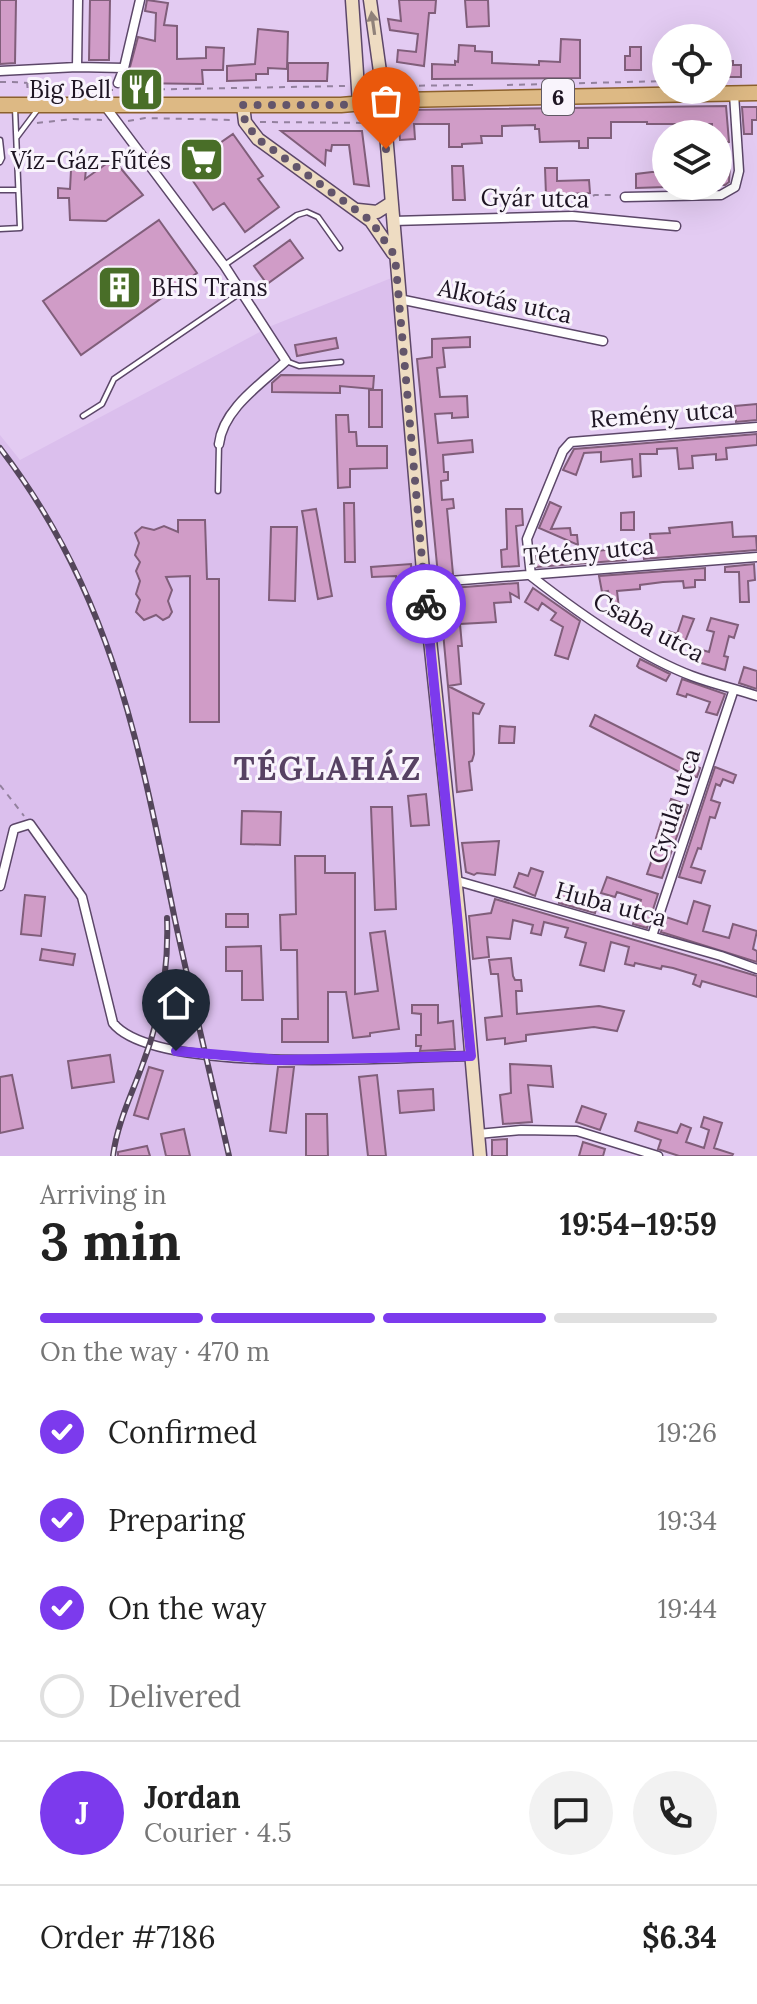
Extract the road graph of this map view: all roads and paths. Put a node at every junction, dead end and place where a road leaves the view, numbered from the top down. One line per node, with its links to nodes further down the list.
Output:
1 (78, 0): 5 (street)
2 (140, 0): 6 (street)
3 (352, 0): 14 (main road)
4 (370, 0): 13 (main road, one-way to 4)
5 (77, 67): 6 (street); 7 (street)
6 (124, 68): 10 (street)
7 (0, 71)
8 (0, 82): 9 (path)
9 (27, 82)
10 (118, 83)
11 (757, 93): 12 (main road, 6)
12 (734, 94): 13 (main road, 6); 24 (street, Gyár utca)
13 (382, 101): 14 (main road, 6); 25 (main road)
14 (359, 103): 17 (main road, 6)
15 (8, 105): 16 (main road, 6); 19 (lane)
16 (41, 105): 18 (main road, 6); 19 (lane)
17 (243, 105): 18 (main road, 6); 26 (main road)
18 (105, 106): 33 (street)
19 (15, 139): 23 (lane)
20 (0, 140): 21 (lane)
21 (0, 162)
22 (0, 190): 23 (lane)
23 (16, 190): 30 (lane)
24 (625, 197): 27 (path)
25 (391, 203): 26 (main road); 28 (main road)
26 (356, 210): 32 (main road)
27 (572, 216): 28 (street, Gyár utca); 29 (street, Gyár utca)
28 (393, 221): 32 (main road)
29 (676, 226)
30 (0, 229)
31 (340, 248): 33 (lane)
32 (395, 256): 35 (main road)
33 (224, 265): 34 (street)
34 (242, 292): 37 (street); 39 (lane)
35 (399, 299): 36 (street, Alkotás utca); 45 (main road)
36 (603, 341)
37 (286, 361): 38 (lane); 41 (street)
38 (341, 362)
39 (83, 416)
40 (757, 427): 44 (street, Remény utca)
41 (219, 444): 42 (lane)
42 (218, 491)
43 (757, 557): 44 (street, Tétény utca)
44 (531, 576): 45 (street, Tétény utca); 46 (street, Csaba utca)
45 (424, 583): 50 (main road)
46 (734, 689): 47 (street, Csaba utca); 52 (street, Gyula utca)
47 (757, 696)
48 (0, 785): 49 (path)
49 (30, 824): 51 (street); 54 (street)
50 (454, 880): 52 (street, Huba utca); 54 (main road)
51 (0, 886)
52 (652, 936): 53 (street, Huba utca)
53 (757, 969)
54 (471, 1056): 55 (main road)
55 (478, 1134): 56 (main road); 57 (street)
56 (480, 1156)
57 (658, 1156)

